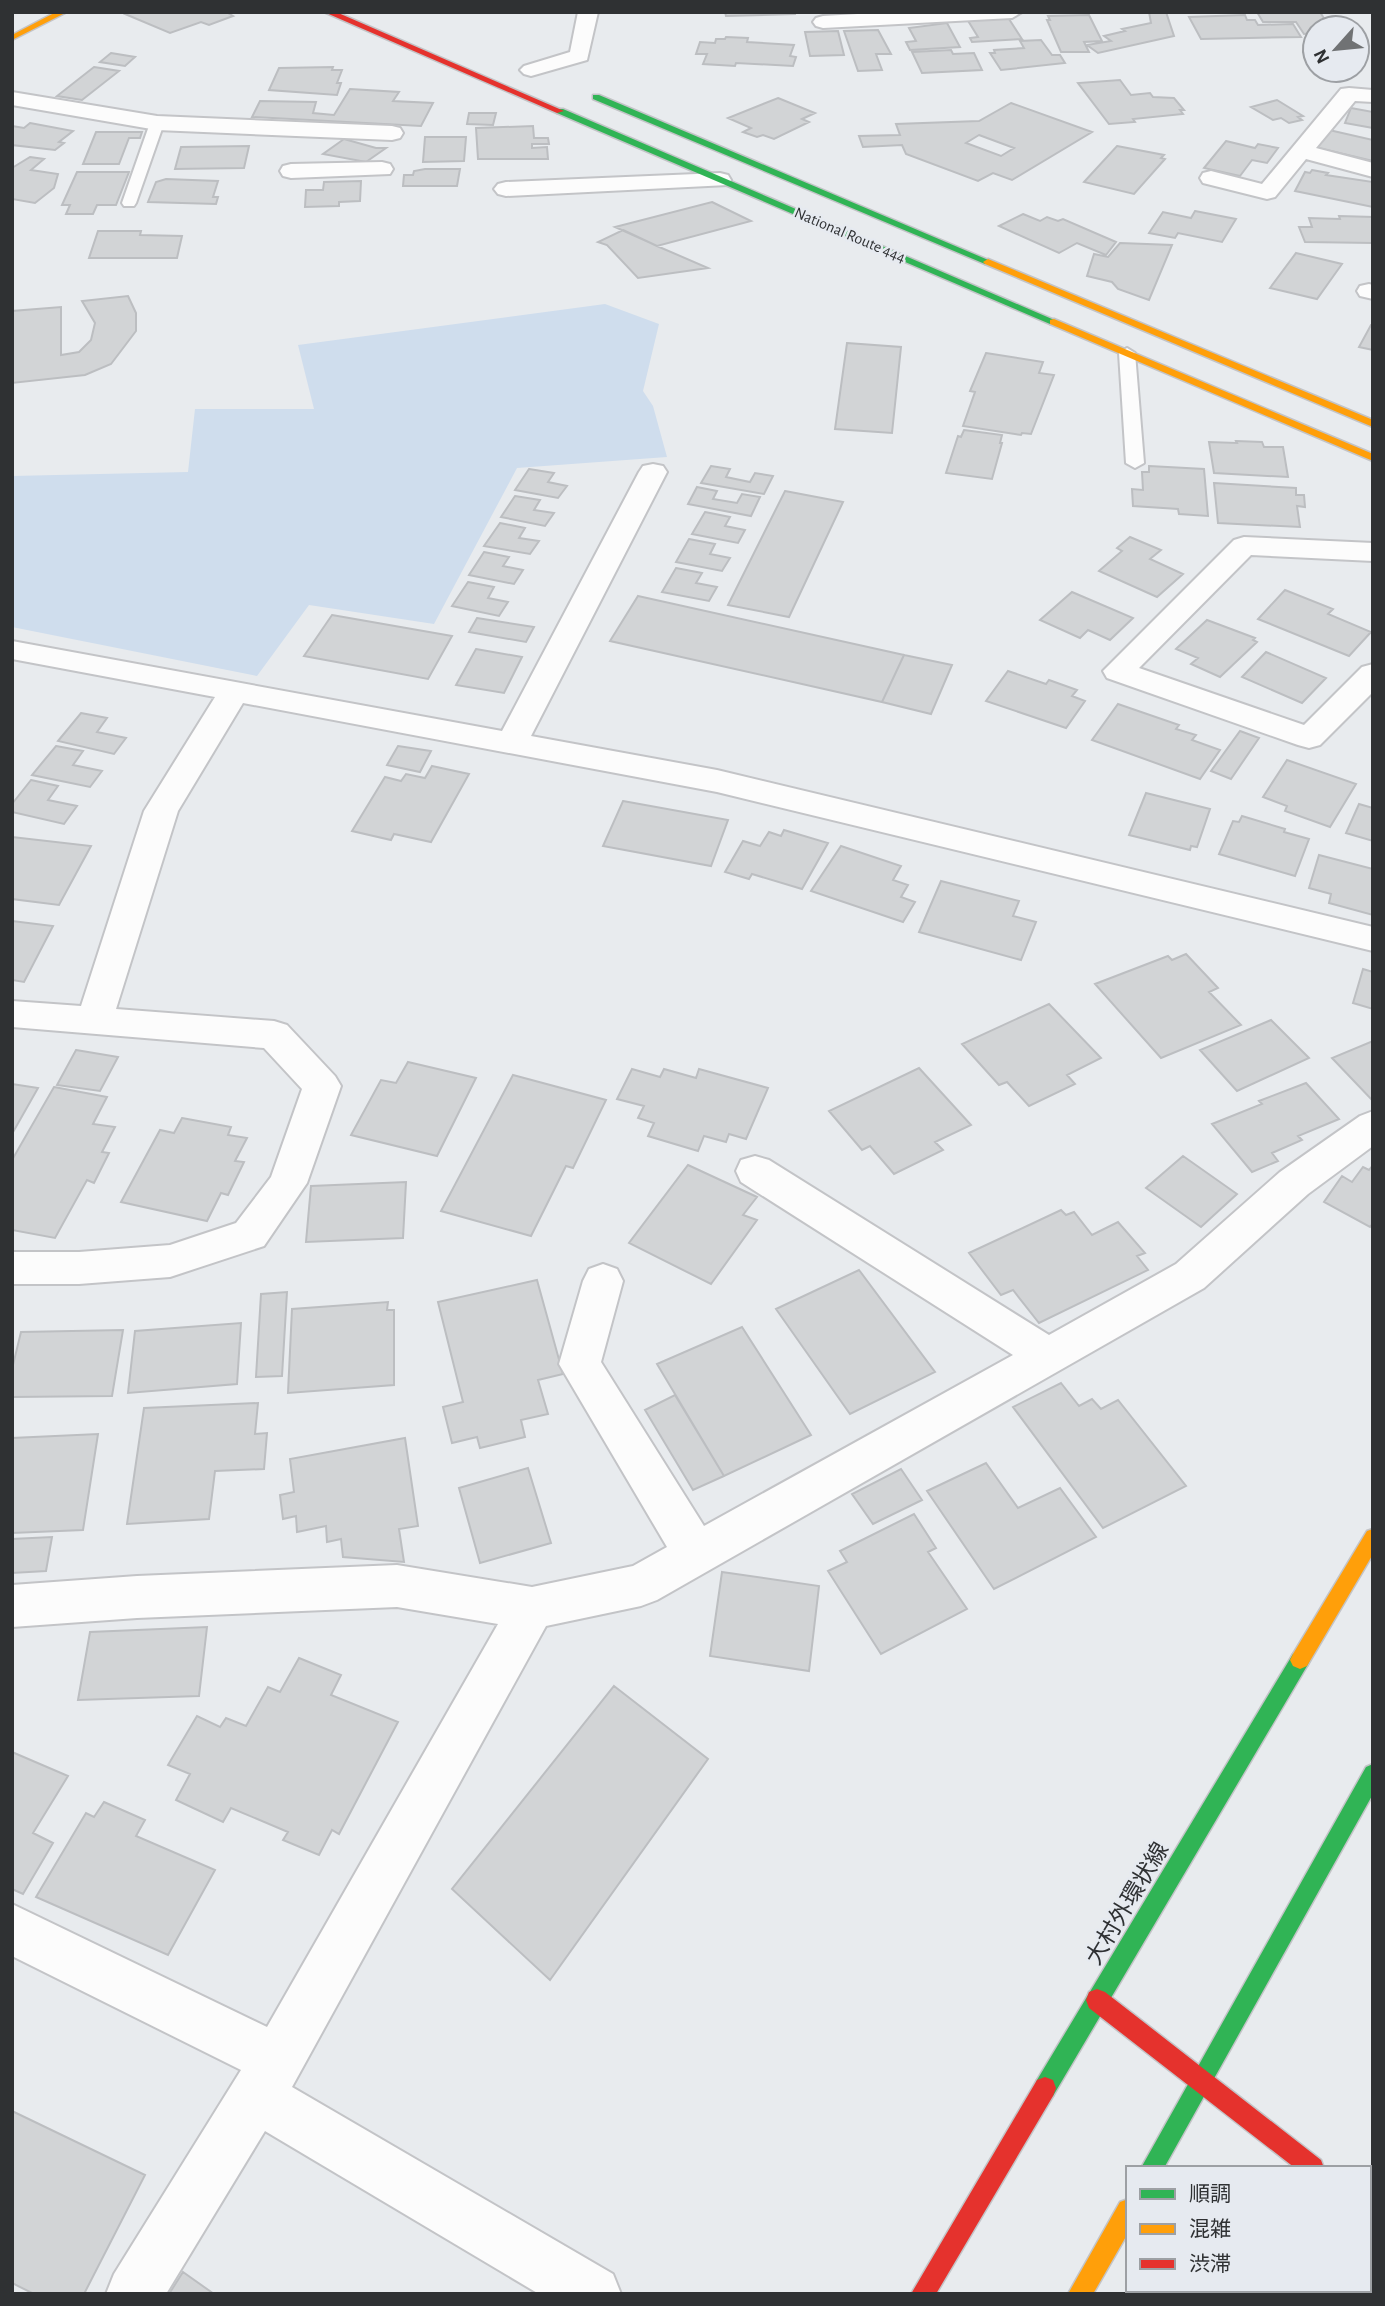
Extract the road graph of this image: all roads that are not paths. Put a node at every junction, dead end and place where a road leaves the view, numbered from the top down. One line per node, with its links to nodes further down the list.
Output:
1 (63, 12): 6 (main road)
2 (328, 12): 19 (main road, National Route 444)
3 (588, 12): 7 (street)
4 (1012, 12): 5 (street)
5 (823, 22)
6 (12, 38)
7 (525, 68): 8 (main road)
8 (556, 81)
9 (582, 92): 23 (main road, National Route 444)
10 (1373, 96): 15 (street)
11 (12, 98): 12 (street)
12 (157, 123): 13 (street); 21 (lane)
13 (304, 129): 14 (street); 16 (street)
14 (392, 133)
15 (1301, 151): 17 (street); 18 (street)
16 (382, 169)
17 (1373, 170)
18 (1211, 178)
19 (720, 180): 20 (street); 22 (main road, National Route 444)
20 (506, 189)
21 (129, 203)
22 (1127, 353): 24 (main road, National Route 444); 25 (lane)
23 (1373, 424)
24 (1373, 458)
25 (1135, 463)
26 (653, 472): 31 (street)
27 (1373, 552): 29 (street)
28 (12, 650): 30 (street)
29 (1373, 674)
30 (234, 692): 31 (street); 34 (street)
31 (511, 743): 32 (street)
32 (1373, 939)
33 (12, 1014): 34 (street)
34 (95, 1019): 37 (street)
35 (1373, 1126): 39 (street)
36 (755, 1171): 39 (street)
37 (12, 1268)
38 (603, 1281): 41 (street)
39 (1049, 1356): 41 (street)
40 (1373, 1537): 46 (main road, 大村外環状線)
41 (696, 1554): 43 (street)
42 (12, 1606): 43 (street)
43 (532, 1608): 47 (street)
44 (1373, 1774): 48 (main road)
45 (12, 1929): 47 (street)
46 (1097, 2000): 48 (main road); 54 (main road, 大村外環状線)
47 (267, 2078): 52 (street); 53 (street)
48 (1200, 2082): 49 (main road); 50 (main road)
49 (1153, 2166)
50 (1310, 2166)
51 (1126, 2214): 55 (main road)
52 (134, 2294)
53 (593, 2294)
54 (923, 2294)
55 (1080, 2294)

